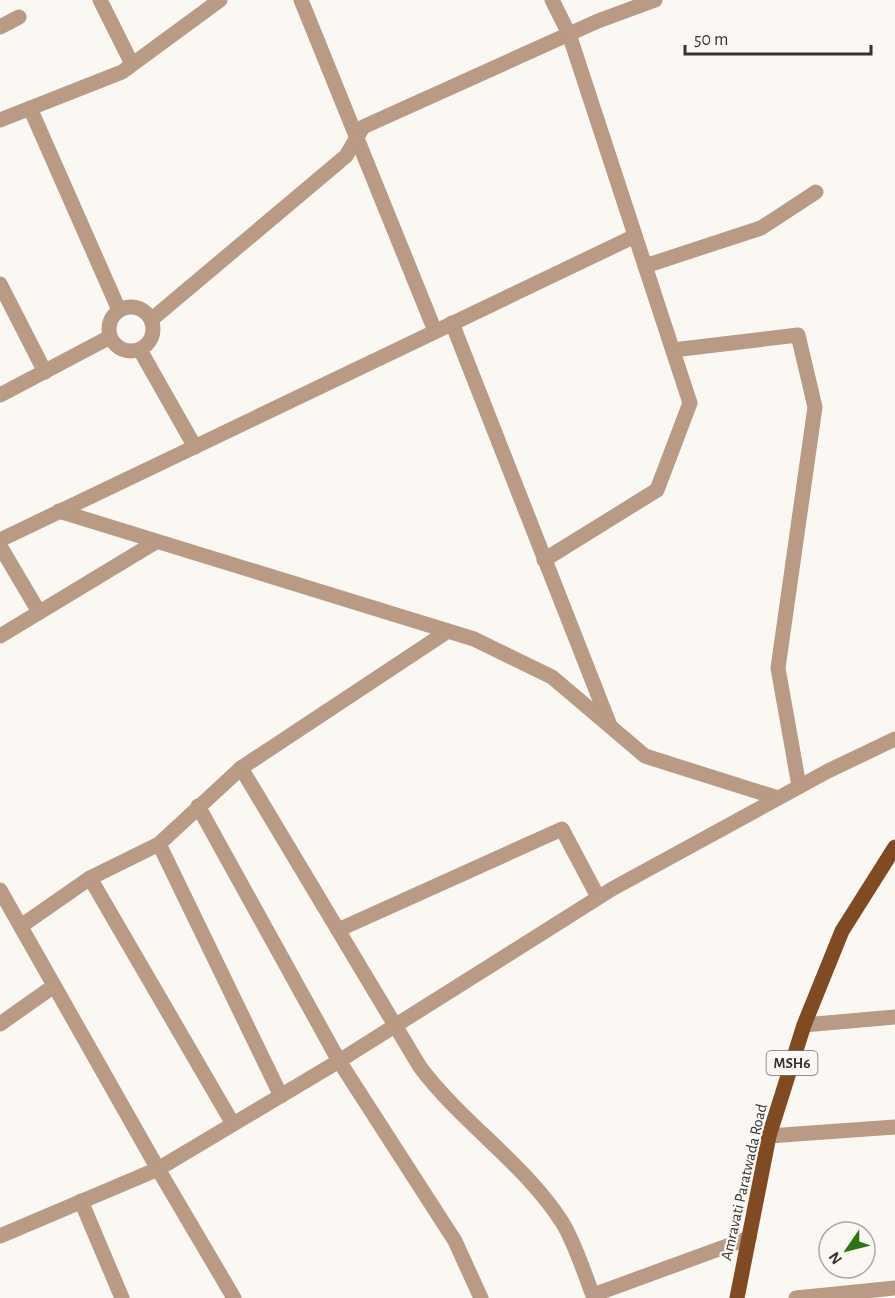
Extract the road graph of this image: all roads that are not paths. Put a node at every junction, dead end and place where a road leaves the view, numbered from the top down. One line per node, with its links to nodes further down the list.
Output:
1 (100, 0): 9 (street)
2 (220, 0): 9 (street)
3 (301, 0): 12 (street)
4 (552, 0): 8 (street)
5 (656, 0): 8 (street)
6 (19, 17): 7 (street)
7 (0, 27)
8 (569, 34): 12 (street); 14 (street)
9 (132, 64): 10 (street)
10 (30, 108): 11 (street); 17 (street)
11 (0, 120)
12 (356, 140): 18 (street); 20 (street)
13 (816, 192): 15 (street)
14 (635, 236): 15 (street); 19 (street)
15 (645, 266): 23 (street)
16 (0, 284): 24 (street)
17 (119, 310): 18 (street); 21 (street)
18 (151, 320): 22 (street)
19 (452, 323): 20 (street); 31 (street)
20 (435, 331): 26 (street)
21 (110, 337): 22 (street); 24 (street)
22 (140, 350): 26 (street)
23 (673, 350): 31 (street); 38 (street)
24 (45, 372): 25 (street)
25 (0, 395)
26 (195, 447): 27 (street)
27 (59, 511): 28 (street); 29 (street)
28 (0, 540)
29 (154, 543): 32 (street); 33 (street)
30 (0, 546): 32 (street)
31 (544, 560): 35 (street)
32 (39, 612): 34 (street)
33 (448, 631): 35 (street); 37 (street)
34 (0, 636)
35 (610, 726): 39 (street)
36 (895, 739): 38 (street)
37 (241, 768): 40 (street); 47 (street)
38 (799, 786): 39 (street)
39 (778, 798): 45 (street)
40 (198, 806): 41 (street); 53 (street)
41 (159, 844): 43 (street); 54 (street)
42 (895, 847): 52 (main road, Amravati Paratwada Road / MSH6)
43 (90, 878): 46 (street); 55 (street)
44 (0, 890): 46 (street)
45 (598, 897): 47 (street); 51 (street)
46 (21, 926): 48 (street)
47 (338, 930): 51 (street)
48 (54, 986): 50 (street); 58 (street)
49 (895, 1017): 52 (street)
50 (0, 1024)
51 (396, 1025): 53 (street); 63 (street)
52 (804, 1025): 57 (main road, Amravati Paratwada Road / MSH6)
53 (339, 1061): 54 (street); 66 (street)
54 (281, 1096): 55 (street)
55 (233, 1124): 58 (street)
56 (895, 1127): 57 (street)
57 (769, 1136): 61 (main road, Amravati Paratwada Road / MSH6)
58 (158, 1169): 59 (street); 65 (street)
59 (81, 1201): 60 (street); 64 (street)
60 (0, 1236)
61 (749, 1238): 63 (street); 67 (main road, Amravati Paratwada Road / MSH6)
62 (895, 1288): 68 (street)
63 (593, 1297)
64 (122, 1298)
65 (234, 1298)
66 (482, 1298)
67 (737, 1298)
68 (796, 1298)

